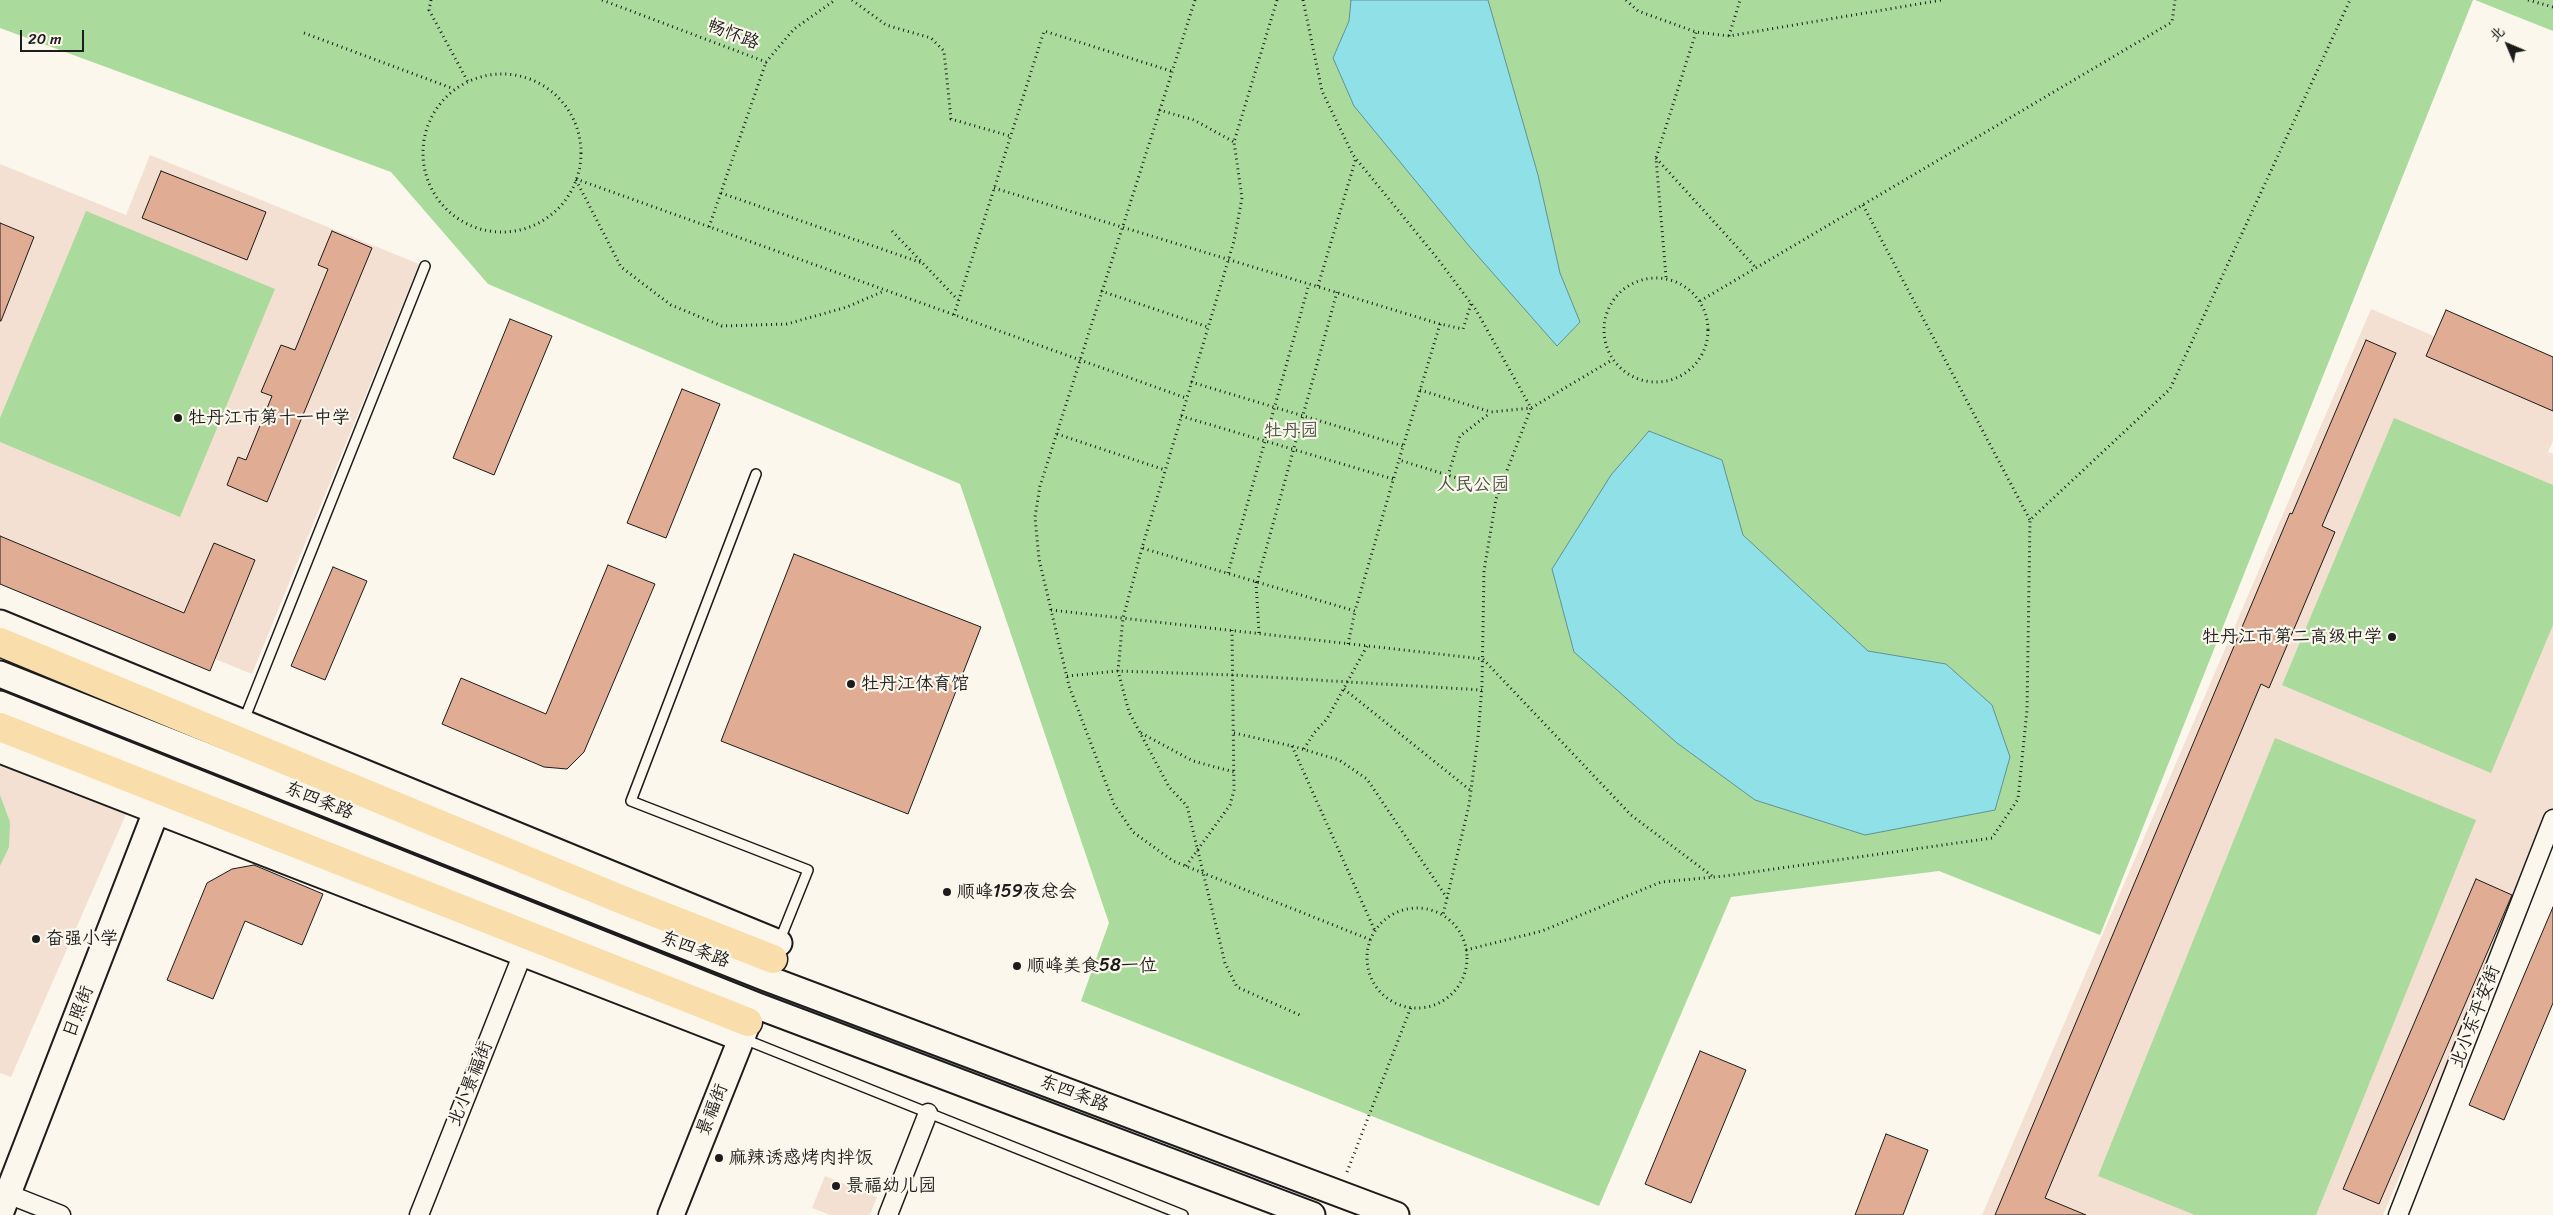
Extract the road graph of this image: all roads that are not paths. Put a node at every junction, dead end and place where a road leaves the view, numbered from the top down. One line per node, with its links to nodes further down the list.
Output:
1 (426, 266): 7 (lane)
2 (756, 474): 15 (lane)
3 (0, 623): 7 (main road, 东四条路)
4 (0, 642): 12 (highway)
5 (0, 674): 12 (main road, 东四条路)
6 (0, 704): 14 (main road)
7 (243, 723): 15 (main road, 东四条路)
8 (0, 727): 14 (highway)
9 (0, 750): 10 (main road)
10 (157, 809): 13 (main road); 18 (main road, 日照街)
11 (2553, 820): 27 (street, 北小东平安街)
12 (616, 909): 15 (highway)
13 (523, 952): 16 (main road); 21 (street, 北小景福街)
14 (599, 953): 16 (highway)
15 (773, 960): 16 (main road, 景福街); 19 (main road, 东四条路)
16 (748, 1022): 17 (lane); 22 (main road, 景福街); 25 (main road)
17 (928, 1113): 23 (street); 24 (lane)
18 (3, 1200): 20 (street)
19 (1333, 1204): 26 (main road, 东四条路)
20 (61, 1215)
21 (419, 1215)
22 (671, 1215)
23 (888, 1215)
24 (1183, 1215)
25 (1312, 1215)
26 (1396, 1215)
27 (2398, 1215)

